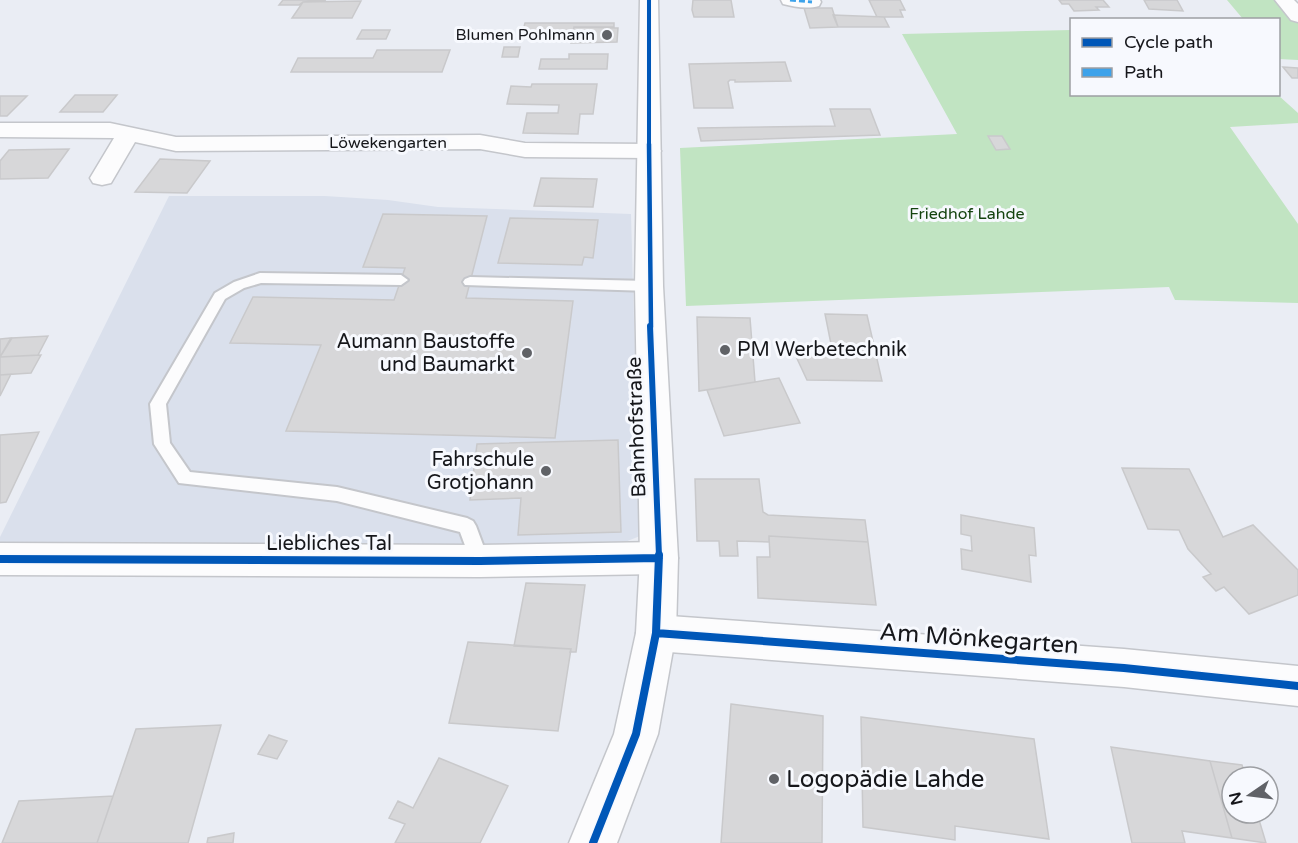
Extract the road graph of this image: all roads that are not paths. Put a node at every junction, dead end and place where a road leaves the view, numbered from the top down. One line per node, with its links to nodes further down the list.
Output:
1 (649, 0): 8 (street, Bahnhofstraße)
2 (790, 0): 4 (street)
3 (1284, 0): 5 (street)
4 (812, 2)
5 (1298, 16)
6 (0, 130): 7 (street, Löwekengarten)
7 (128, 134): 8 (street, Löwekengarten); 9 (street)
8 (649, 151): 12 (street, Bahnhofstraße)
9 (102, 178)
10 (401, 280): 15 (lane)
11 (470, 282): 12 (lane)
12 (649, 286): 13 (street, Bahnhofstraße)
13 (659, 558): 15 (street, Liebliches Tal); 16 (street, Bahnhofstraße)
14 (0, 559): 15 (street, Liebliches Tal)
15 (480, 561)
16 (656, 633): 17 (street, Am Mönkegarten); 18 (street, Bahnhofstraße)
17 (1298, 686)
18 (593, 843)

